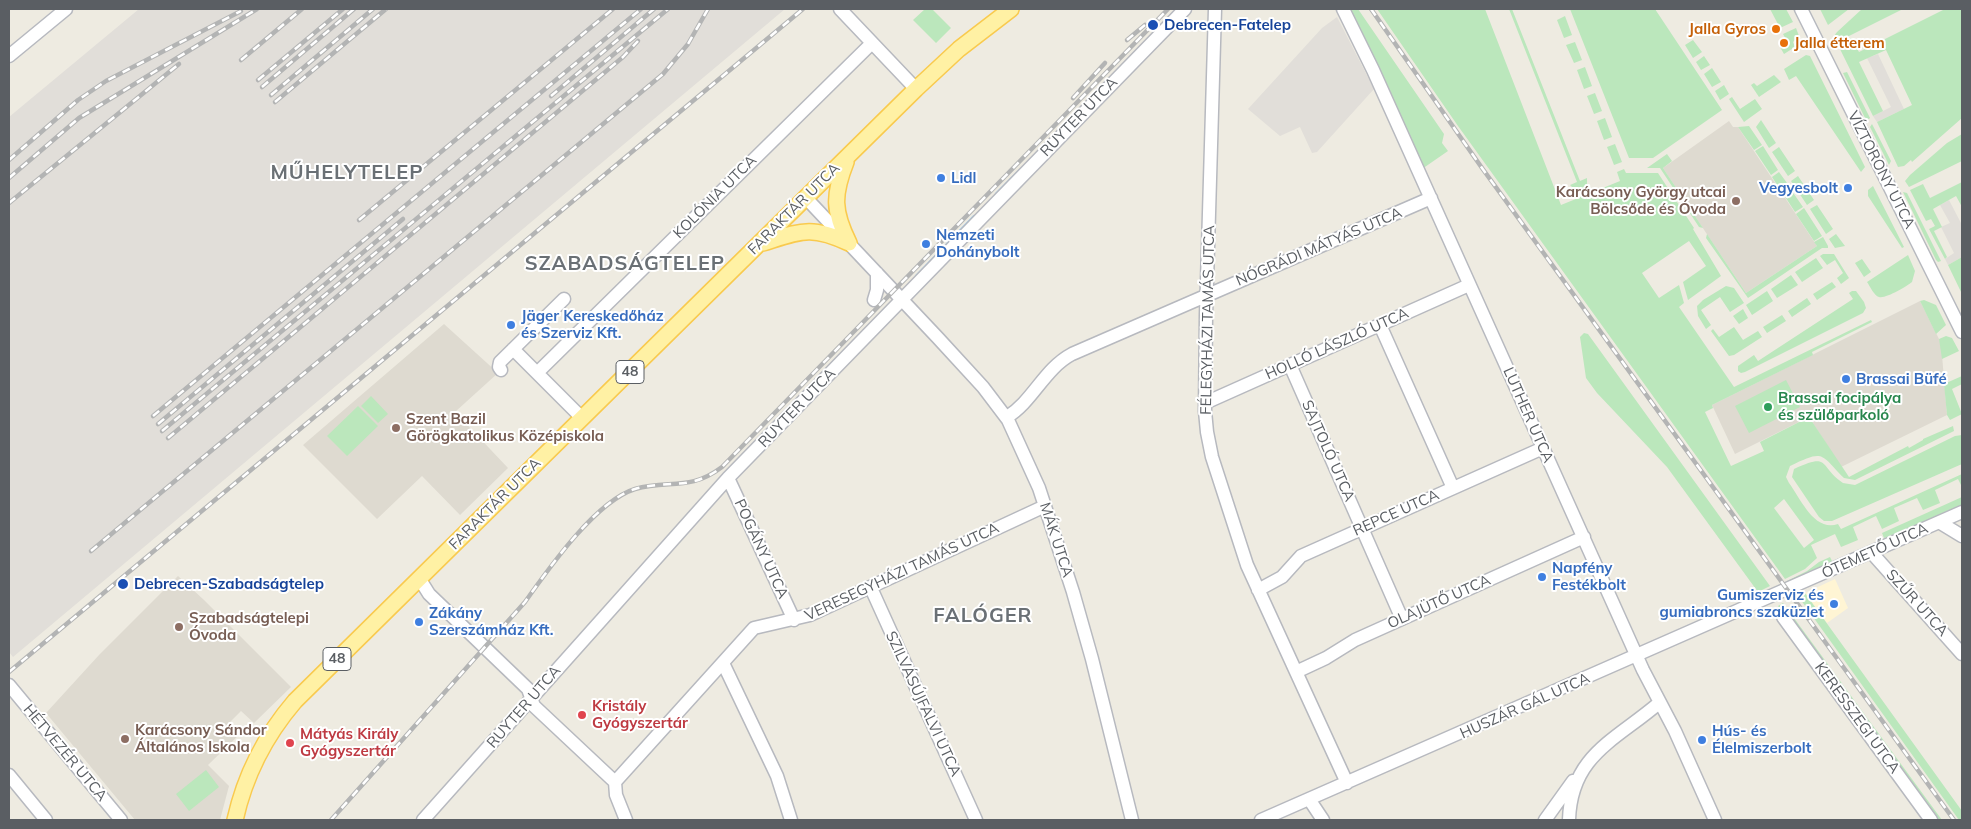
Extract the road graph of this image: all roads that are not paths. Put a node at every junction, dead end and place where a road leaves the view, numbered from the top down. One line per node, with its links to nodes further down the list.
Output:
1 (66, 9): 9 (street)
2 (840, 9): 8 (street)
3 (1012, 9): 10 (main road, FARAKTÁR UTCA / 48)
4 (1185, 9): 19 (street, RUYTER UTCA)
5 (1215, 9): 18 (street, FÉLEGYHÁZI TAMÁS UTCA)
6 (1343, 9): 13 (street, LUTHER UTCA)
7 (1801, 9): 23 (street, VÍZTORONY UTCA)
8 (872, 43): 10 (street); 27 (street, KOLÓNIA UTCA)
9 (9, 56)
10 (916, 89): 11 (main road, FARAKTÁR UTCA / 48)
11 (849, 156): 12 (main road, FARAKTÁR UTCA / 48); 14 (main road)
12 (806, 198): 14 (street, MÁK UTCA); 15 (main road, FARAKTÁR UTCA / 48)
13 (1430, 198): 17 (street, LUTHER UTCA); 18 (street, NÓGRÁDI MÁTYÁS UTCA)
14 (849, 243): 15 (main road); 16 (street, MÁK UTCA)
15 (759, 244): 30 (main road, FARAKTÁR UTCA / 48)
16 (877, 273): 19 (street, MÁK UTCA); 21 (street)
17 (1469, 284): 22 (street, HOLLÓ LÁSZLÓ UTCA); 31 (street, LUTHER UTCA)
18 (1206, 296): 28 (street, FÉLEGYHÁZI TAMÁS UTCA); 29 (street, NÓGRÁDI MÁTYÁS UTCA)
19 (902, 298): 29 (street, MÁK UTCA); 32 (street, RUYTER UTCA)
20 (564, 299): 24 (street)
21 (874, 300)
22 (1380, 325): 25 (street, HOLLÓ LÁSZLÓ UTCA); 33 (street)
23 (1962, 332)
24 (513, 349): 26 (street); 27 (street)
25 (1290, 366): 28 (street, HOLLÓ LÁSZLÓ UTCA); 37 (street, SAJTOLÓ UTCA)
26 (501, 370)
27 (537, 373): 30 (street)
28 (1205, 403): 43 (street, FÉLEGYHÁZI TAMÁS UTCA)
29 (1006, 417): 34 (street, MÁK UTCA)
30 (582, 418): 41 (main road, FARAKTÁR UTCA / 48)
31 (1543, 448): 33 (street, REPCE UTCA); 39 (street, LUTHER UTCA)
32 (728, 478): 47 (street, POGÁNY UTCA); 53 (street, RUYTER UTCA)
33 (1453, 488): 37 (street, REPCE UTCA)
34 (1045, 506): 42 (street, VERESEGYHÁZI TAMÁS UTCA); 67 (street, MÁK UTCA)
35 (1962, 512): 36 (street, ÓTEMETŐ UTCA)
36 (1939, 522): 38 (street); 40 (street, ÓTEMETŐ UTCA)
37 (1363, 528): 43 (street, REPCE UTCA); 46 (street, SAJTOLÓ UTCA)
38 (1962, 536)
39 (1584, 537): 46 (street, OLAJÜTŐ UTCA); 49 (street, LUTHER UTCA)
40 (1871, 552): 44 (street, ÓTEMETŐ UTCA); 48 (street, SZŰR UTCA)
41 (419, 578): 53 (street); 62 (main road, FARAKTÁR UTCA / 48)
42 (871, 588): 47 (street, VERESEGYHÁZI TAMÁS UTCA); 66 (street, SZILVÁSÚJFALVI UTCA)
43 (1258, 590): 51 (street, FÉLEGYHÁZI TAMÁS UTCA)
44 (1787, 590): 49 (street, HUSZÁR GÁL UTCA)
45 (1783, 617): 73 (street, KERESSZEGI UTCA)
46 (1402, 618): 51 (street, OLAJÜTŐ UTCA)
47 (794, 620): 50 (street, VERESEGYHÁZI TAMÁS UTCA)
48 (1962, 654)
49 (1637, 656): 54 (street, LUTHER UTCA); 58 (street, HUSZÁR GÁL UTCA)
50 (723, 663): 57 (street, VERESEGYHÁZI TAMÁS UTCA); 65 (street)
51 (1296, 672): 58 (street, FÉLEGYHÁZI TAMÁS UTCA)
52 (9, 685): 61 (street, HÉTVEZÉR UTCA)
53 (531, 700): 57 (street); 63 (street, RUYTER UTCA)
54 (1659, 703): 55 (street); 72 (street, LUTHER UTCA)
55 (1579, 774): 70 (street); 71 (street)
56 (9, 775): 60 (street)
57 (615, 782): 64 (street)
58 (1348, 783): 59 (street, HUSZÁR GÁL UTCA)
59 (1309, 799): 68 (street, HUSZÁR GÁL UTCA); 69 (street)
60 (46, 820)
61 (120, 820)
62 (235, 820)
63 (423, 820)
64 (626, 820)
65 (792, 820)
66 (976, 820)
67 (1132, 820)
68 (1261, 820)
69 (1323, 820)
70 (1545, 820)
71 (1569, 820)
72 (1715, 820)
73 (1931, 820)

